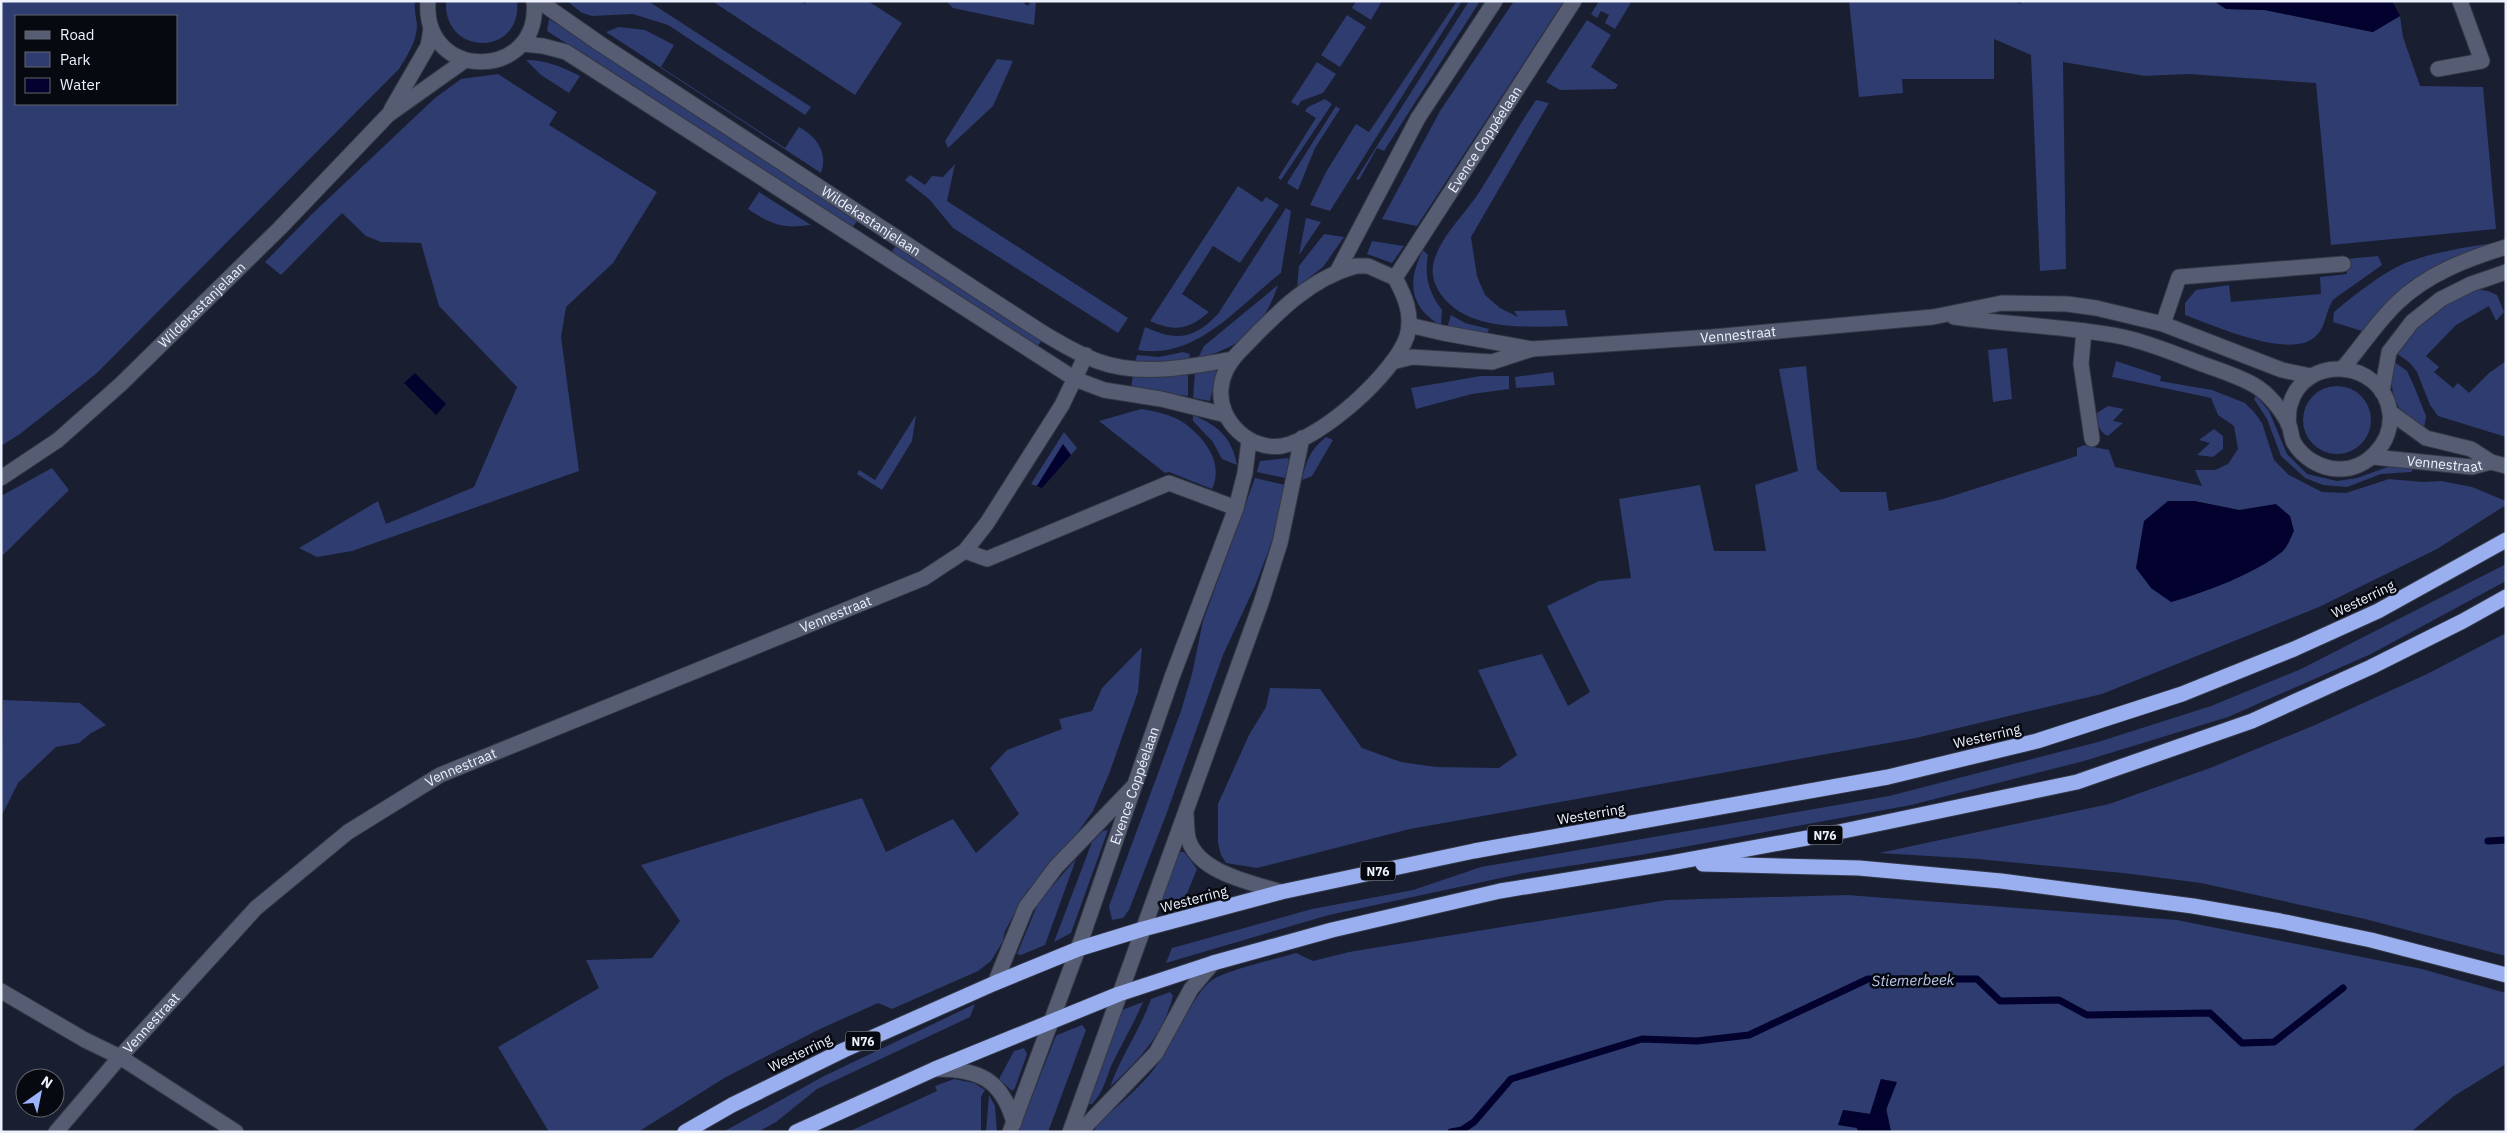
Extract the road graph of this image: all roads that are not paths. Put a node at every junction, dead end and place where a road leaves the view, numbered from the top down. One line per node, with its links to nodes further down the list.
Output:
1 (428, 1): 6 (street, Wildekastanjelaan)
2 (1495, 1): 13 (street)
3 (1574, 1): 15 (street, Evence Coppéelaan)
4 (2460, 1): 9 (street)
5 (534, 2): 7 (street, Wildekastanjelaan); 21 (street, Wildekastanjelaan)
6 (431, 29): 8 (street); 10 (street, Wildekastanjelaan)
7 (523, 44): 8 (street); 26 (street, Wildekastanjelaan)
8 (464, 60): 10 (street, Wildekastanjelaan)
9 (2438, 70)
10 (388, 115): 36 (street, Wildekastanjelaan)
11 (2506, 247): 24 (street)
12 (2343, 264): 17 (street)
13 (1337, 272): 15 (street); 22 (street)
14 (2506, 272): 27 (street)
15 (1395, 278): 18 (street)
16 (1945, 316): 17 (street, Vennestraat); 19 (street, Vennestraat); 20 (street, Vennestraat)
17 (2163, 324): 25 (street, Vennestraat)
18 (1409, 325): 20 (street, Vennestraat); 23 (street)
19 (2084, 330): 30 (street, Vennestraat); 32 (street)
20 (1532, 349): 23 (street, Vennestraat)
21 (1086, 355): 22 (street, Wildekastanjelaan); 26 (street, Vennestraat)
22 (1233, 359): 29 (street)
23 (1392, 362): 31 (street)
24 (2344, 368): 25 (street, Vennestraat); 27 (street)
25 (2311, 376): 30 (street)
26 (1075, 379): 29 (street, Wildekastanjelaan); 39 (street, Vennestraat)
27 (2382, 392): 28 (street)
28 (2390, 412): 34 (street); 35 (street, Vennestraat)
29 (1226, 415): 33 (street)
30 (2288, 424): 34 (street, Vennestraat)
31 (1302, 438): 33 (street); 42 (street)
32 (2092, 438)
33 (1249, 440): 37 (street, Evence Coppéelaan)
34 (2373, 457): 35 (street, Vennestraat)
35 (2498, 464)
36 (1, 478)
37 (1236, 508): 39 (street); 41 (street, Evence Coppéelaan)
38 (2506, 540): 44 (highway, Westerring / N76)
39 (965, 551): 53 (street, Vennestraat)
40 (2506, 597): 43 (highway, N76)
41 (1136, 784): 46 (street, Evence Coppéelaan); 49 (street)
42 (1186, 812): 44 (street); 45 (street)
43 (1671, 863): 47 (highway, N76); 48 (highway)
44 (1281, 892): 45 (highway, Westerring / N76)
45 (1143, 929): 46 (highway, Westerring / N76); 51 (street)
46 (1078, 949): 49 (highway, Westerring / N76); 52 (street, Evence Coppéelaan)
47 (1213, 963): 51 (highway, N76); 61 (street)
48 (2506, 975)
49 (996, 982): 58 (highway, Westerring / N76)
50 (1, 991): 53 (street)
51 (1119, 994): 52 (highway, N76); 60 (street)
52 (1052, 1022): 54 (highway, N76); 55 (street, Evence Coppéelaan)
53 (120, 1057): 56 (street, Vennestraat); 57 (street)
54 (936, 1069): 55 (street); 59 (highway, N76)
55 (1012, 1127)
56 (56, 1132)
57 (236, 1132)
58 (685, 1132)
59 (796, 1132)
60 (1070, 1132)
61 (1080, 1132)

